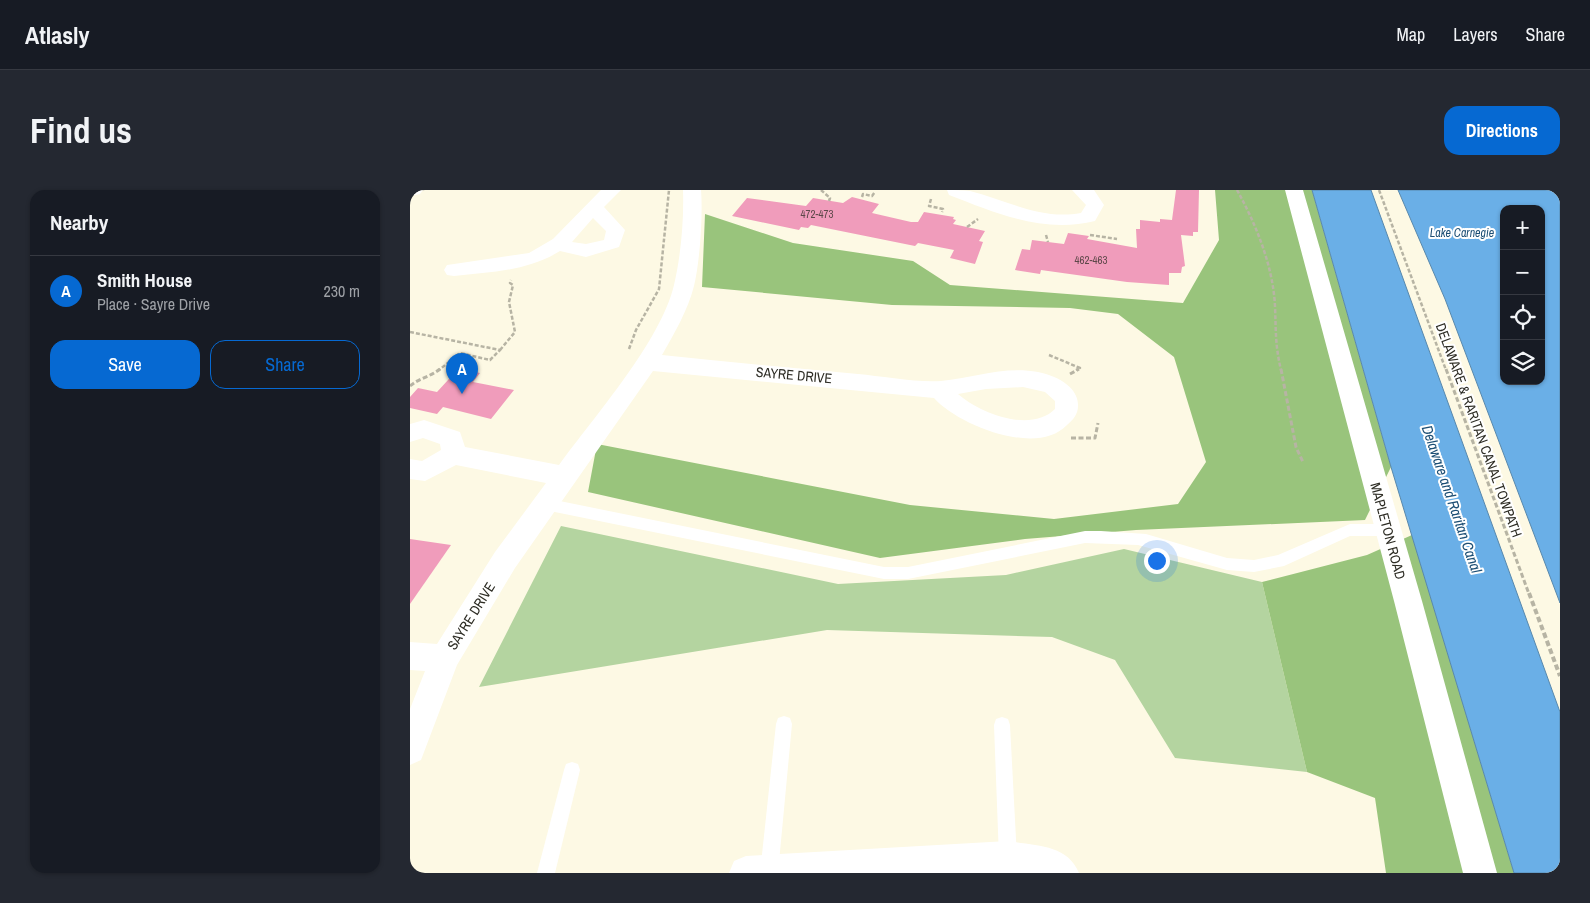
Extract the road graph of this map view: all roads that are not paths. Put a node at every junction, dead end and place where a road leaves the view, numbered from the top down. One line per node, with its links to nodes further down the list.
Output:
1 (414, 190): 6 (street)
2 (612, 190): 9 (street)
3 (692, 190): 12 (street, SAYRE DRIVE)
4 (1081, 190): 7 (street)
5 (1294, 190): 19 (street, MAPLETON ROAD)
6 (410, 191)
7 (958, 191): 8 (street)
8 (933, 195)
9 (592, 207): 10 (street); 10 (street)
10 (560, 244): 11 (street)
11 (454, 270)
12 (638, 358): 13 (street, SAYRE DRIVE); 17 (street, SAYRE DRIVE)
13 (940, 390): 13 (street, SAYRE DRIVE)
14 (410, 434): 15 (street)
15 (453, 455): 16 (street); 17 (street)
16 (410, 469)
17 (565, 476): 18 (street, SAYRE DRIVE)
18 (545, 504): 19 (lane); 21 (street, SAYRE DRIVE)
19 (1388, 530): 30 (street, MAPLETON ROAD)
20 (410, 656): 21 (street, SAYRE DRIVE)
21 (445, 658): 24 (street, SAYRE DRIVE)
22 (784, 724): 27 (lane)
23 (1002, 725): 26 (lane)
24 (410, 749)
25 (572, 770): 28 (lane)
26 (1008, 858): 27 (street); 29 (street)
27 (762, 872)
28 (546, 873)
29 (1062, 873)
30 (1480, 873)

